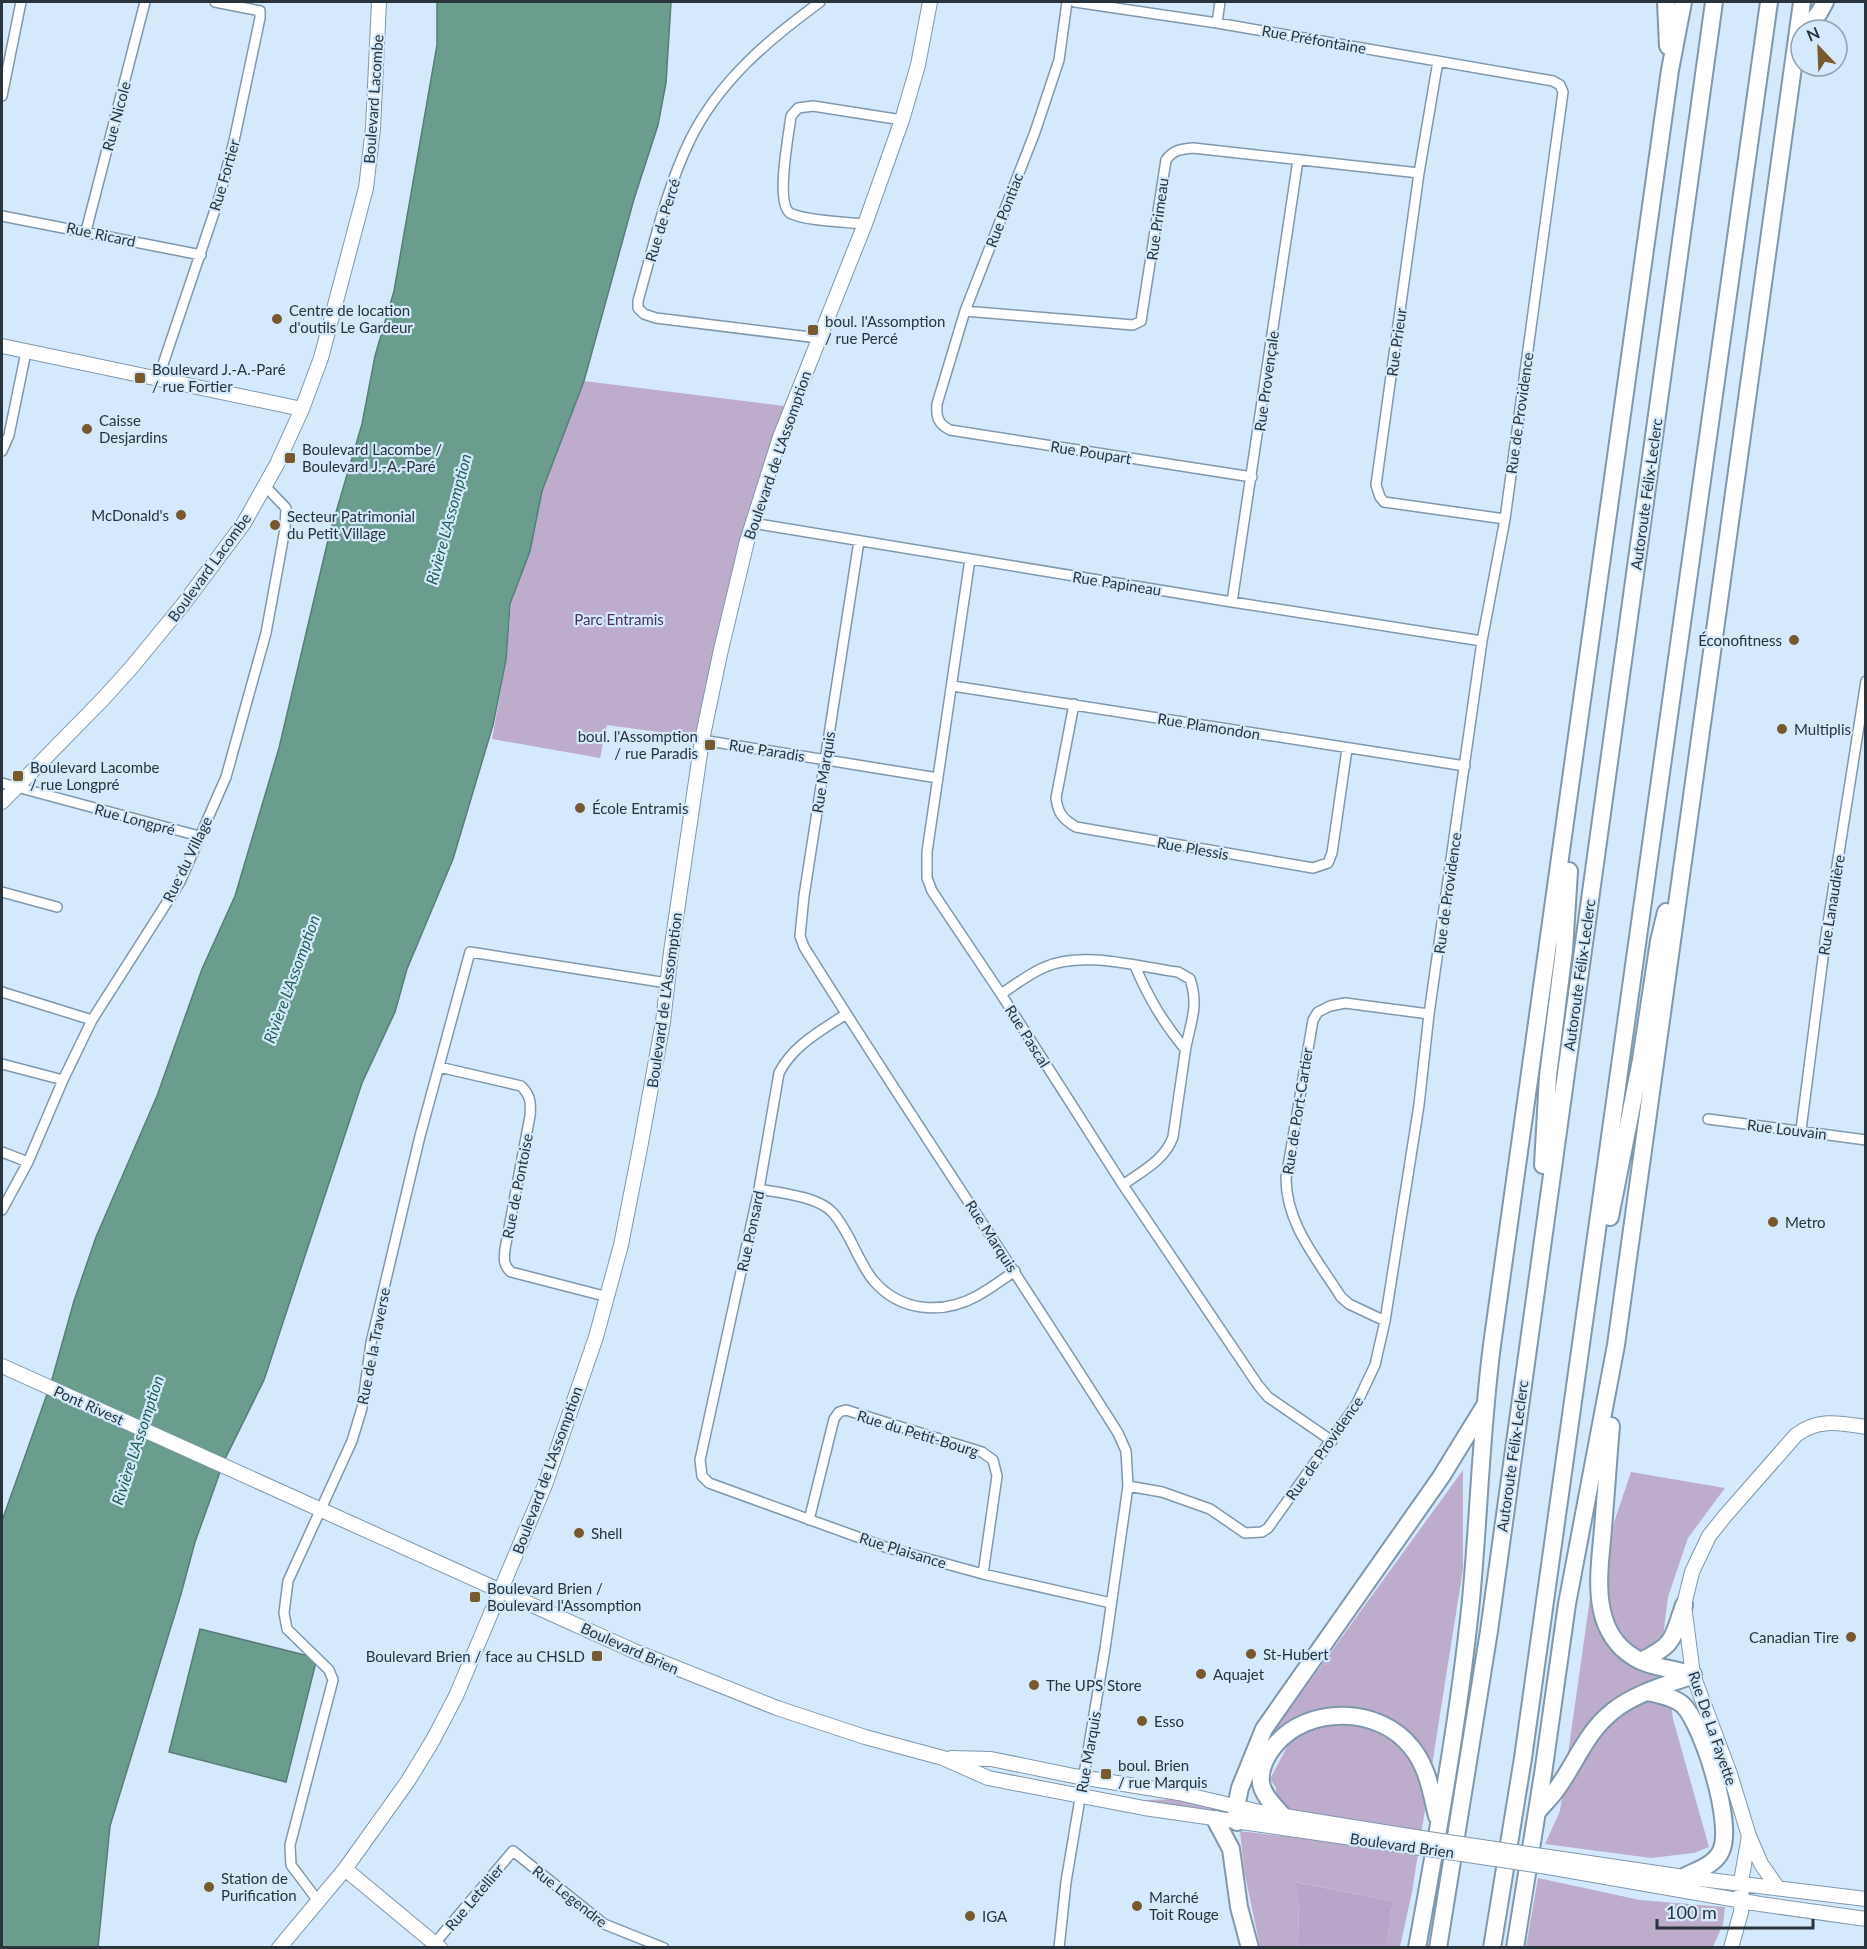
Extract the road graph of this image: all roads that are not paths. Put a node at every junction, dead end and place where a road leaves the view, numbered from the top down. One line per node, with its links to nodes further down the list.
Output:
1 (21, 2): 23 (street)
2 (146, 2): 29 (street, Rue Nicole)
3 (215, 2): 30 (street, Rue Fortier)
4 (379, 2): 36 (main road, Boulevard Lacombe)
5 (819, 2): 32 (street, Rue de Percé)
6 (930, 2): 24 (main road, Boulevard de L'Assomption)
7 (1066, 2): 31 (street, Rue Pontiac)
8 (1075, 2): 18 (street, Rue Préfontaine)
9 (1220, 2): 18 (street)
10 (1666, 2): 20 (highway)
11 (1683, 2): 20 (highway)
12 (1714, 2): 83 (highway, Autoroute Félix-Leclerc)
13 (1768, 2): 89 (highway)
14 (1802, 2): 16 (highway)
15 (1825, 2): 17 (highway)
16 (1802, 18)
17 (1815, 18)
18 (1217, 23): 19 (street, Rue Préfontaine)
19 (1438, 60): 22 (street, Rue Préfontaine); 26 (street, Rue Prieur)
20 (1670, 70): 50 (highway)
21 (1796, 78): 59 (highway)
22 (1553, 81): 41 (street, Rue de Providence)
23 (2, 96)
24 (902, 120): 28 (main road, Boulevard de L'Assomption); 28 (street)
25 (1299, 160): 26 (street, Rue Primeau); 31 (street, Rue Primeau); 39 (street, Rue Provençale)
26 (1419, 173): 41 (street, Rue Prieur)
27 (2, 216): 29 (street, Rue Ricard)
28 (865, 224): 32 (main road, Boulevard de L'Assomption)
29 (86, 231): 30 (street, Rue Ricard)
30 (201, 255): 35 (street, Rue Fortier)
31 (965, 311): 37 (street, Rue Pontiac)
32 (818, 338): 42 (main road, Boulevard de L'Assomption)
33 (2, 346): 34 (main road)
34 (26, 352): 35 (main road); 38 (street)
35 (158, 379): 36 (main road)
36 (302, 409): 40 (main road, Boulevard Lacombe)
37 (937, 417): 39 (street, Rue Poupart)
38 (2, 451)
39 (1252, 477): 45 (street, Rue Provençale)
40 (264, 485): 57 (main road, Boulevard Lacombe); 60 (street, Rue du Village)
41 (1505, 519): 46 (street, Rue de Providence)
42 (752, 523): 43 (street, Rue Papineau); 51 (main road, Boulevard de L'Assomption)
43 (859, 541): 44 (street, Rue Papineau); 53 (street, Rue Marquis)
44 (970, 559): 45 (street, Rue Papineau); 48 (street, Rue Pascal)
45 (1232, 602): 46 (street, Rue Papineau)
46 (1482, 641): 54 (street, Rue de Providence)
47 (1866, 681): 75 (street, Rue Lanaudière)
48 (953, 686): 49 (street, Rue Plamondon); 55 (street, Rue Pascal)
49 (1074, 704): 52 (street, Rue Plamondon); 52 (street, Rue Plessis)
50 (1580, 717): 83 (highway); 88 (highway)
51 (702, 740): 53 (street, Rue Paradis); 64 (main road, Boulevard de L'Assomption)
52 (1347, 749): 54 (street, Rue Plamondon)
53 (825, 759): 55 (street, Rue Paradis); 67 (street, Rue Marquis)
54 (1465, 766): 68 (street, Rue de Providence)
55 (938, 778): 66 (street, Rue Pascal)
56 (2, 783): 57 (street, Rue Longpré)
57 (17, 787): 58 (main road, Boulevard Lacombe); 60 (street, Rue Longpré)
58 (2, 802)
59 (1690, 809): 86 (highway); 89 (highway)
60 (199, 836): 69 (street, Rue du Village)
61 (2, 892): 62 (street)
62 (57, 907)
63 (1136, 966): 66 (street); 70 (street); 70 (street)
64 (667, 983): 72 (street, Rue de la Traverse); 84 (main road, Boulevard de L'Assomption)
65 (2, 992): 69 (street)
66 (1001, 994): 79 (street, Rue Pascal)
67 (846, 1014): 80 (street, Rue Ponsard); 82 (street, Rue Marquis)
68 (1429, 1014): 85 (street, Rue de Providence); 85 (street, Rue de Port-Cartier)
69 (92, 1020): 73 (street, Rue du Village)
70 (1185, 1049): 79 (street)
71 (2, 1064): 73 (street)
72 (439, 1067): 84 (street, Rue de Pontoise); 95 (street, Rue de la Traverse)
73 (63, 1080): 78 (street, Rue du Village)
74 (1708, 1119): 75 (street, Rue Louvain)
75 (1801, 1130): 76 (street, Rue Louvain)
76 (1866, 1140)
77 (2, 1152): 78 (street)
78 (28, 1162): 81 (street, Rue du Village)
79 (1123, 1185): 91 (street, Rue Pascal)
80 (759, 1189): 82 (street); 92 (street, Rue Ponsard)
81 (2, 1210)
82 (1015, 1271): 94 (street, Rue Marquis)
83 (1535, 1286): 130 (highway, Autoroute Félix-Leclerc)
84 (608, 1297): 98 (main road, Boulevard de L'Assomption)
85 (1385, 1321): 91 (street, Rue de Providence)
86 (1616, 1345): 101 (highway); 107 (highway)
87 (7, 1368): 93 (main road, Pont Rivest)
88 (1485, 1404): 108 (highway); 111 (highway)
89 (1573, 1404): 131 (highway)
90 (1866, 1427): 100 (main road, Rue De La Fayette)
91 (1332, 1441): 94 (street, Rue de Providence)
92 (702, 1476): 96 (street, Rue Plaisance)
93 (263, 1483): 95 (main road, Boulevard Brien)
94 (1128, 1486): 99 (street, Rue Marquis)
95 (321, 1510): 98 (main road, Boulevard Brien); 122 (street, Rue de la Traverse)
96 (809, 1520): 97 (street, Rue Plaisance); 97 (street, Rue du Petit-Bourg)
97 (983, 1574): 99 (street, Rue Plaisance)
98 (501, 1591): 104 (main road, Boulevard Brien); 116 (main road, Boulevard de L'Assomption)
99 (1111, 1603): 105 (street, Rue Marquis)
100 (1684, 1605): 101 (highway); 102 (main road, Rue De La Fayette)
101 (1641, 1661): 102 (highway)
102 (1693, 1675): 103 (highway); 112 (main road, Rue De La Fayette)
103 (1648, 1692): 107 (highway); 117 (highway)
104 (943, 1758): 105 (main road, Boulevard Brien); 106 (main road, Boulevard Brien)
105 (1084, 1778): 106 (street, Rue Marquis); 108 (main road, Boulevard Brien)
106 (1081, 1796): 110 (main road, Boulevard Brien); 127 (street, Rue Marquis)
107 (1538, 1812): 132 (highway)
108 (1237, 1814): 109 (main road, Boulevard Brien); 110 (main road, Boulevard Brien); 113 (main road, Boulevard Brien)
109 (1283, 1816): 111 (highway); 113 (main road, Boulevard Brien)
110 (1215, 1819): 128 (highway)
111 (1439, 1826): 129 (highway)
112 (1749, 1836): 118 (main road, Rue De La Fayette); 119 (main road)
113 (1414, 1842): 115 (main road, Boulevard Brien, bridge)
114 (513, 1851): 124 (street, Rue Letellier); 126 (street, Rue Legendre)
115 (1548, 1862): 117 (main road, Boulevard Brien); 121 (main road, Boulevard Brien)
116 (345, 1869): 122 (main road, Boulevard de L'Assomption); 124 (main road)
117 (1684, 1877): 118 (main road, Boulevard Brien)
118 (1742, 1884): 119 (main road, Boulevard Brien); 121 (main road, Rue De La Fayette)
119 (1778, 1888): 120 (main road, Boulevard Brien)
120 (1866, 1899)
121 (1742, 1900): 123 (main road, Boulevard Brien); 133 (main road, Rue De La Fayette)
122 (318, 1901): 125 (main road, Boulevard de L'Assomption)
123 (1866, 1919)
124 (437, 1945)
125 (279, 1947)
126 (664, 1947)
127 (1059, 1947)
128 (1250, 1947)
129 (1417, 1947)
130 (1438, 1947)
131 (1492, 1947)
132 (1515, 1947)
133 (1731, 1947)

